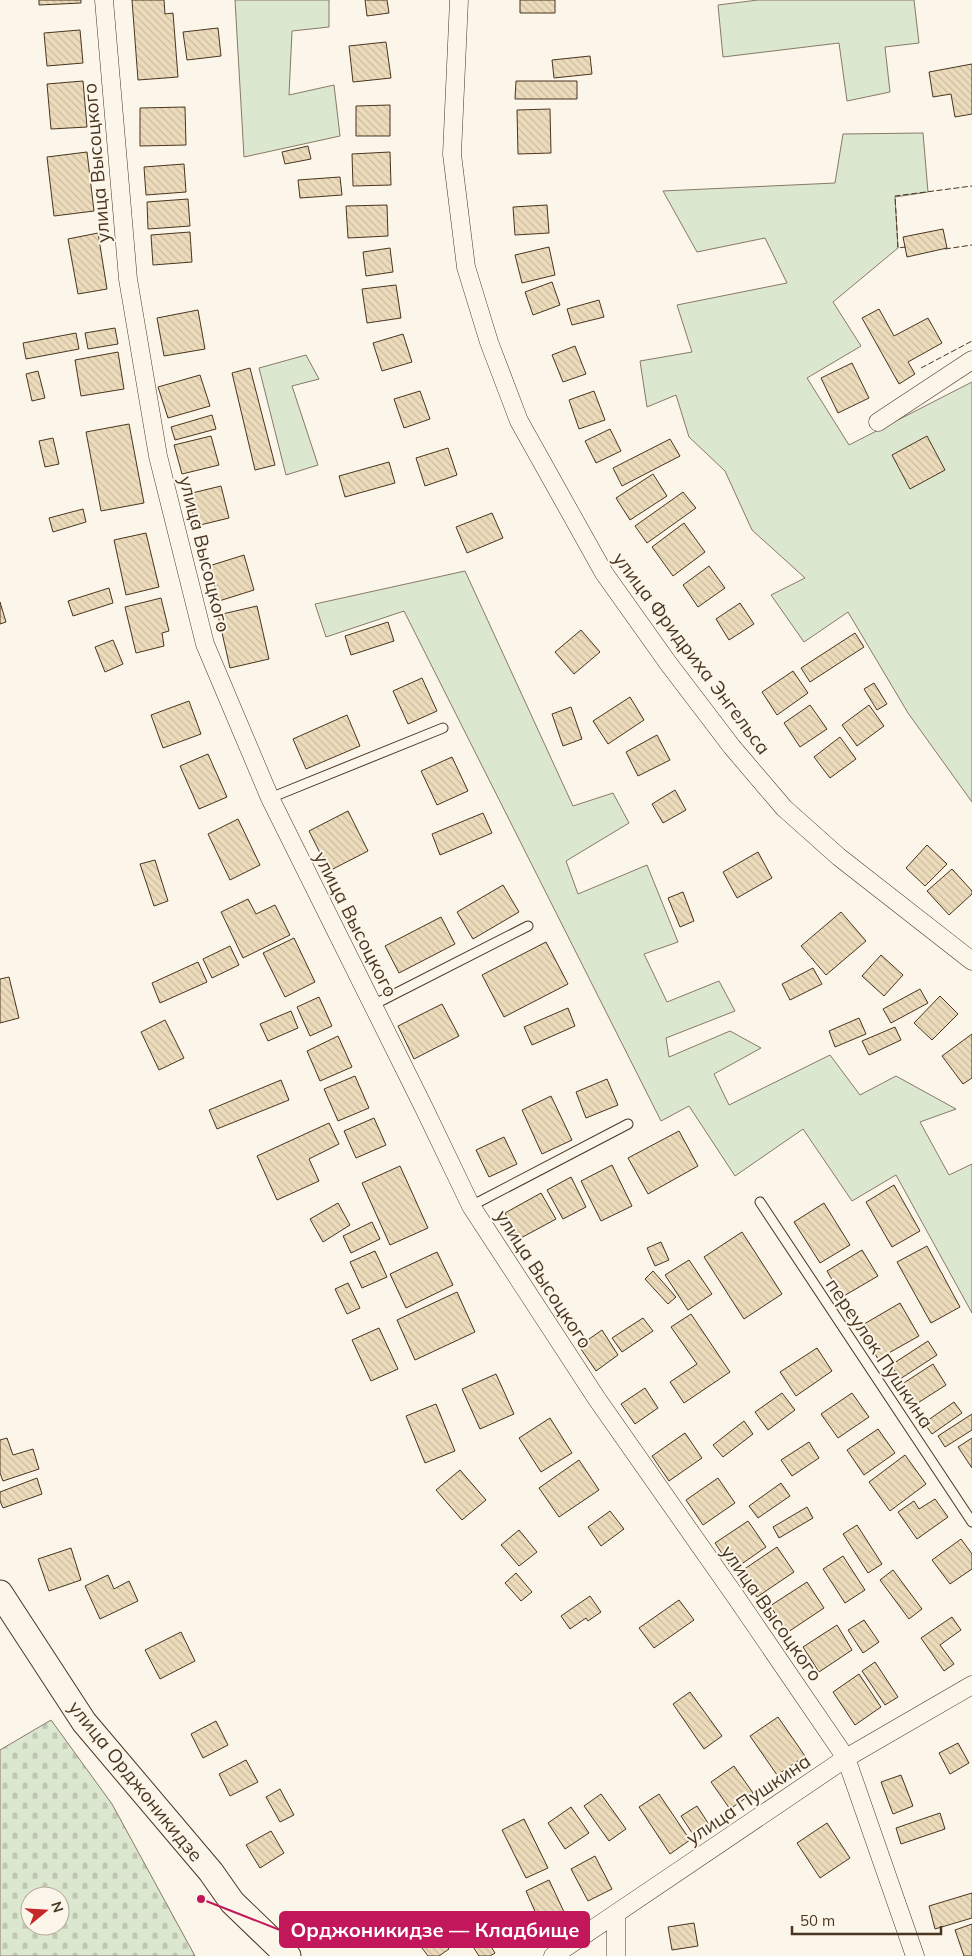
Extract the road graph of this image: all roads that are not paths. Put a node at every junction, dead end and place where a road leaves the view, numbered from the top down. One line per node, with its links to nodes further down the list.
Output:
1 (104, 0): 6 (street, улица Высоцкого)
2 (459, 0): 8 (street, улица Фридриха Энгельса)
3 (972, 360): 4 (street)
4 (878, 422)
5 (443, 728): 6 (lane)
6 (270, 798): 9 (street, улица Высоцкого)
7 (528, 926): 9 (lane)
8 (972, 961)
9 (373, 1005): 12 (street, улица Высоцкого)
10 (628, 1124): 12 (lane)
11 (760, 1202): 13 (lane, переулок Пушкина)
12 (471, 1206): 16 (street, улица Высоцкого)
13 (972, 1522)
14 (0, 1593): 18 (main road, улица Орджоникидзе)
15 (972, 1685): 16 (street, улица Пушкина)
16 (846, 1758): 17 (street, улица Пушкина); 21 (street, улица Высоцкого)
17 (616, 1914): 19 (street, улица Пушкина); 20 (street)
18 (288, 1956)
19 (553, 1956)
20 (616, 1956)
21 (916, 1956)

